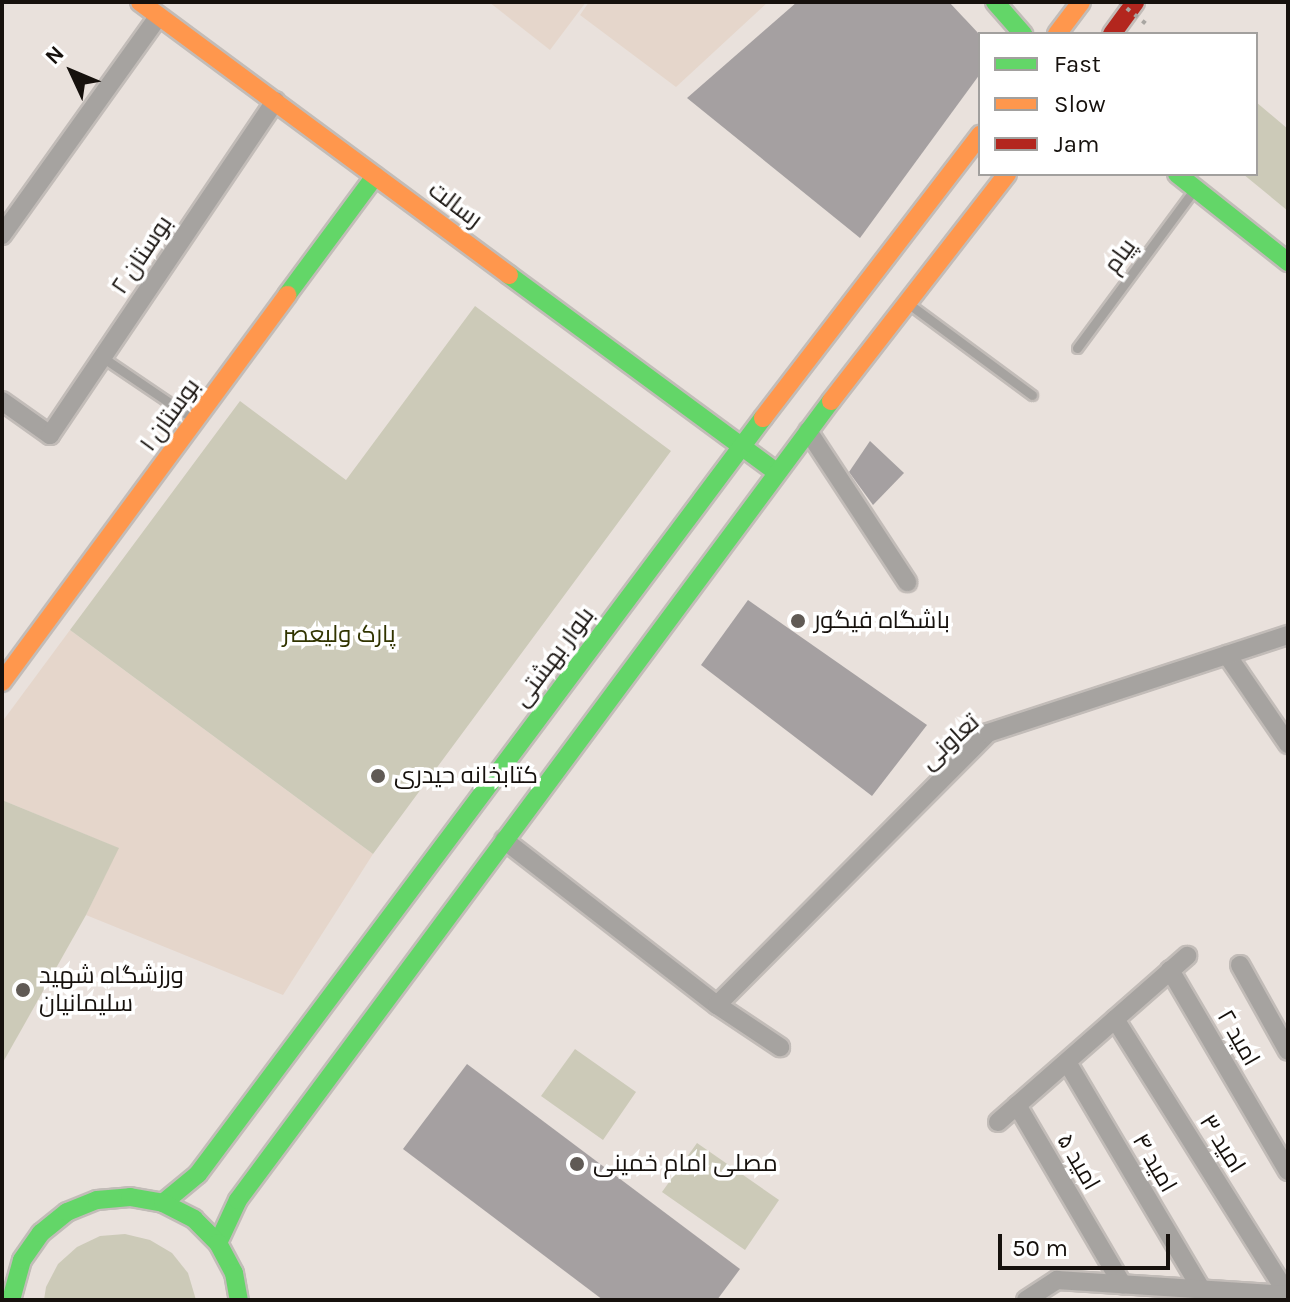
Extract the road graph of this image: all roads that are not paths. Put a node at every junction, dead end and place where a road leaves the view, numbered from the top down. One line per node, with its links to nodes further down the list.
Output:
1 (140, 2): 5 (main road, رسالت)
2 (995, 2): 6 (main road)
3 (1081, 2): 7 (main road)
4 (1135, 2): 8 (main road)
5 (159, 16): 9 (main road, رسالت); 15 (street)
6 (1021, 32)
7 (1058, 32)
8 (1113, 32)
9 (275, 101): 11 (main road, رسالت); 19 (street, بوستان ۲)
10 (978, 138): 24 (main road, بلوار بهشتی)
11 (375, 176): 22 (main road, بوستان ۱); 24 (main road, رسالت)
12 (1005, 176): 17 (main road)
13 (1180, 176): 14 (main road)
14 (1195, 188): 16 (main road); 18 (lane, پیام)
15 (2, 235)
16 (1288, 262)
17 (909, 304): 20 (lane); 23 (main road)
18 (1077, 348)
19 (102, 357): 21 (street, بوستان ۲); 22 (lane)
20 (1032, 395)
21 (2, 401)
22 (196, 421): 29 (main road, بوستان ۱)
23 (808, 431): 25 (main road); 26 (street)
24 (741, 447): 25 (main road, رسالت); 43 (main road, بلوار بهشتی)
25 (776, 472): 31 (main road)
26 (907, 582)
27 (1288, 635): 28 (street, تعاونی)
28 (1227, 655): 30 (street); 35 (street, تعاونی)
29 (2, 682)
30 (1288, 744)
31 (504, 840): 35 (street); 44 (main road)
32 (1187, 956): 34 (street)
33 (1240, 965): 38 (street)
34 (1170, 970): 36 (street); 42 (street, امید ۲)
35 (717, 1005): 37 (street)
36 (1115, 1019): 39 (street); 49 (street, امید ۳)
37 (780, 1047)
38 (1288, 1051)
39 (1067, 1062): 40 (street); 48 (street, امید ۴)
40 (1017, 1105): 41 (street); 47 (street, امید ۵)
41 (998, 1122)
42 (1288, 1171)
43 (163, 1203): 44 (main road); 46 (main road)
44 (218, 1243): 51 (main road)
45 (2, 1250): 46 (main road)
46 (22, 1260): 50 (main road)
47 (1122, 1284): 48 (street); 52 (street)
48 (1201, 1289): 49 (street)
49 (1288, 1295)
50 (11, 1300)
51 (239, 1300)
52 (1026, 1300)

